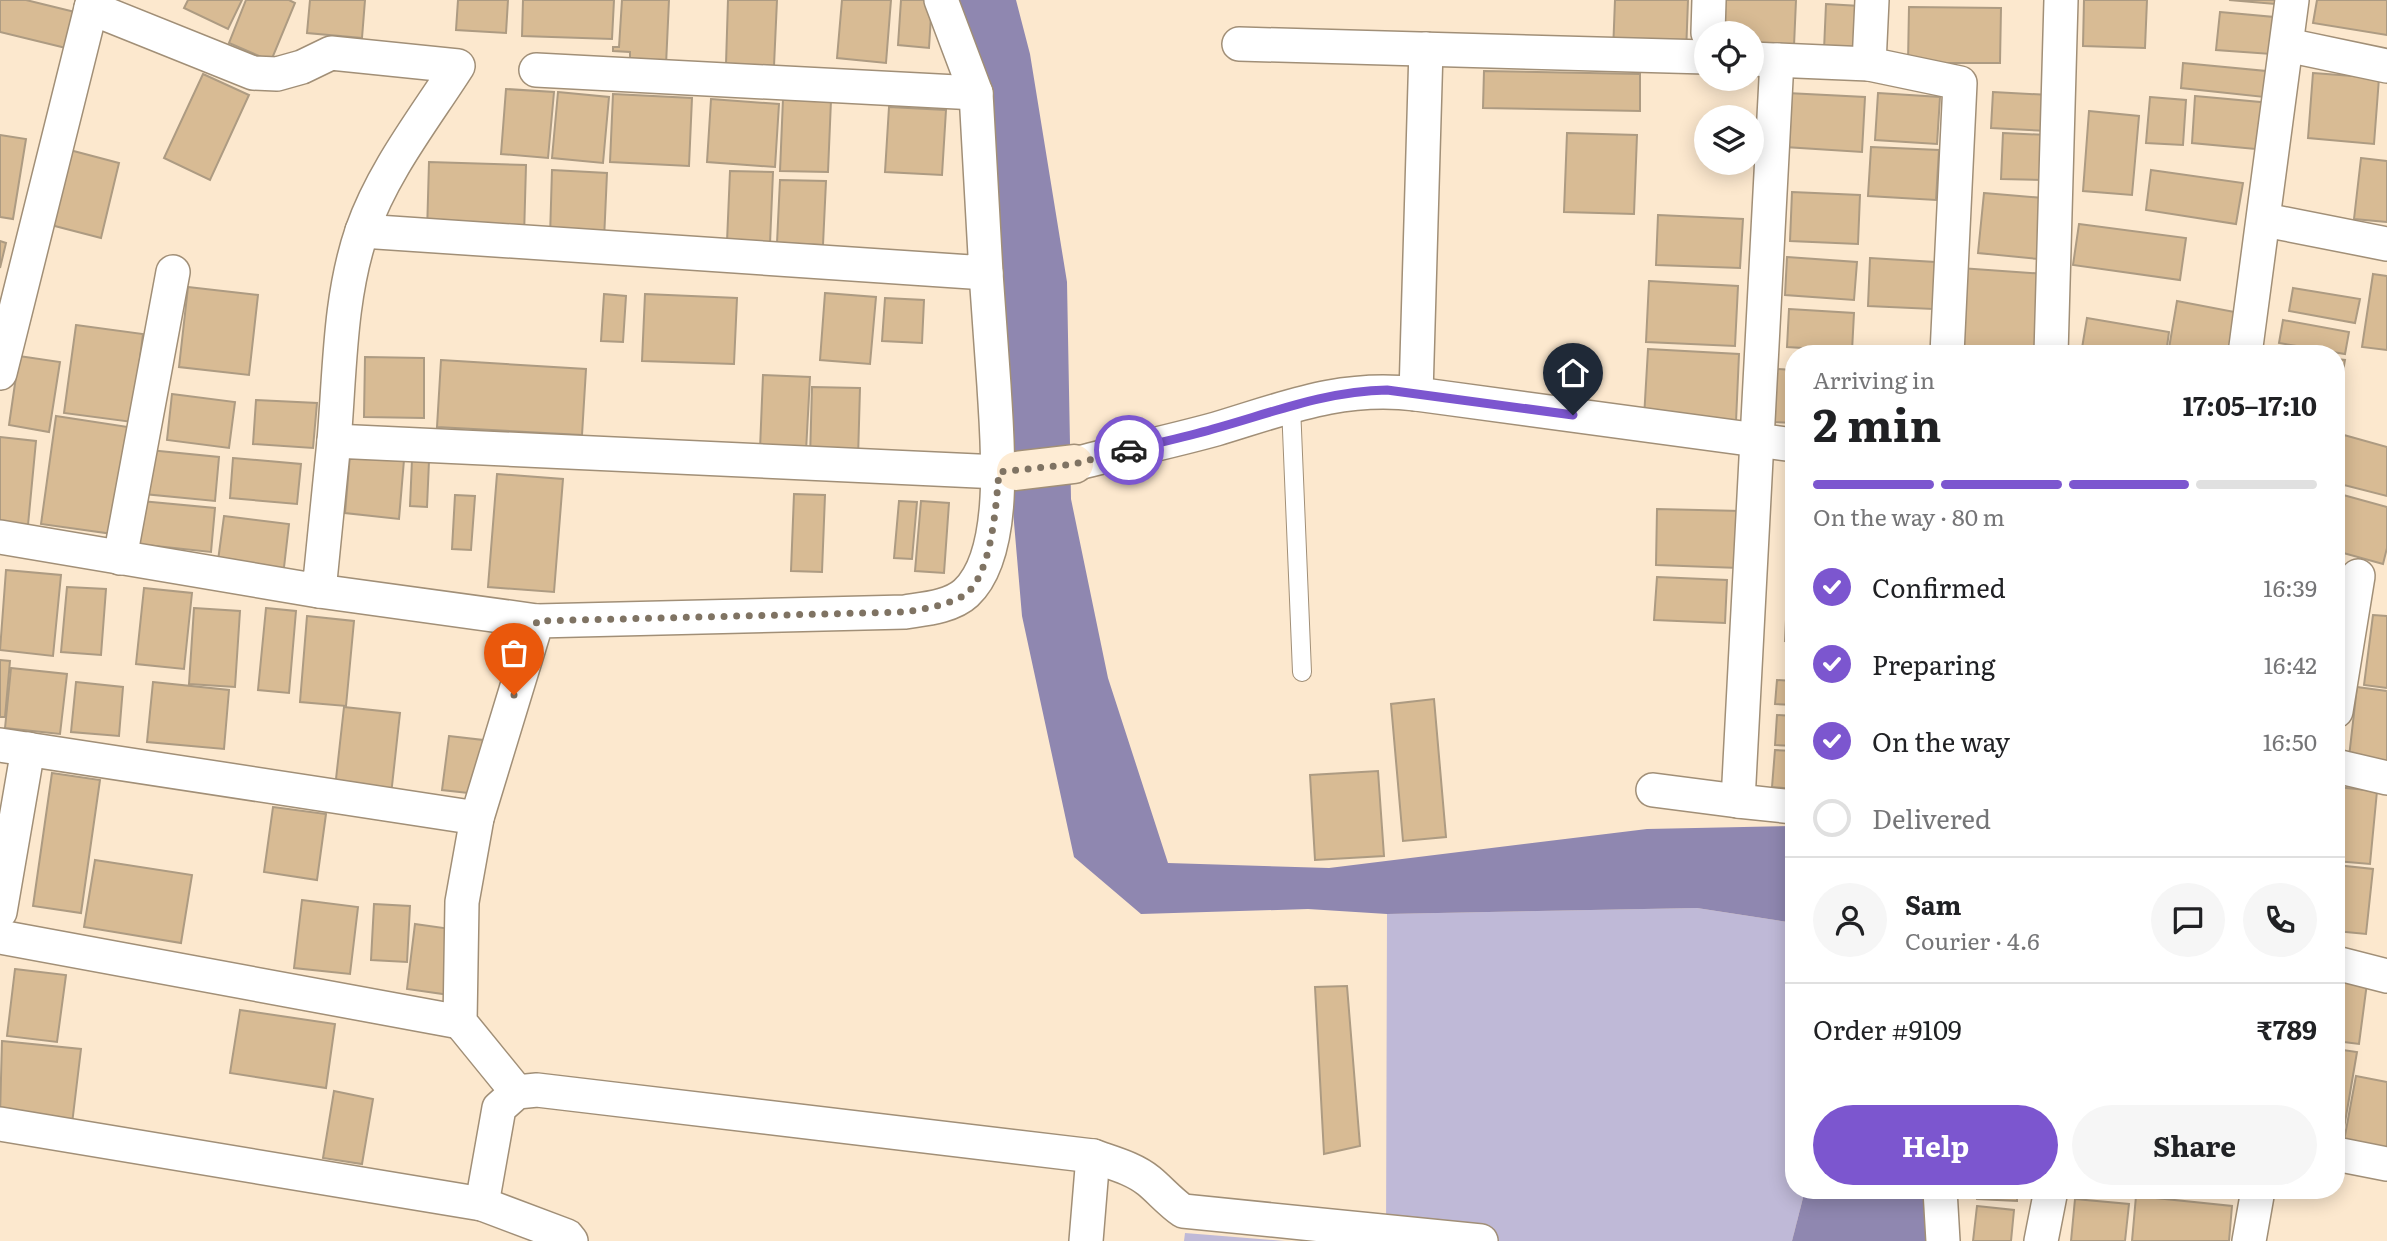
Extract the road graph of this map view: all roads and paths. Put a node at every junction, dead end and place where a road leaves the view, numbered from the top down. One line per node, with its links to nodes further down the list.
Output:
1 (941, 0): 17 (street)
2 (1709, 0): 7 (street)
3 (1872, 0): 13 (street)
4 (2061, 0): 24 (street)
5 (2292, 0): 9 (street)
6 (92, 4): 19 (street); 26 (street)
7 (1708, 21)
8 (1238, 44): 10 (street)
9 (2287, 45): 14 (street); 18 (street)
10 (1426, 49): 11 (street); 27 (street)
11 (1694, 57)
12 (1764, 59): 13 (street)
13 (1868, 64): 23 (street)
14 (2387, 66)
15 (536, 70): 17 (street)
16 (1763, 91): 29 (street)
17 (976, 93): 22 (street)
18 (2264, 220): 20 (street); 25 (street)
19 (362, 231): 22 (street); 30 (street)
20 (2387, 244)
21 (173, 272): 35 (street)
22 (986, 273): 33 (street)
23 (1947, 345)
24 (2051, 345)
25 (2246, 345)
26 (0, 373)
27 (1416, 394): 28 (street); 29 (street)
28 (1291, 406): 32 (street); 40 (lane)
29 (1757, 440): 31 (street); 45 (street)
30 (334, 441): 33 (street); 37 (street)
31 (1785, 444)
32 (1074, 464): 33 (street)
33 (1007, 471): 38 (street)
34 (0, 537): 35 (street)
35 (120, 558): 37 (street)
36 (2360, 577): 39 (street)
37 (319, 592): 38 (street)
38 (537, 621): 47 (street)
39 (2345, 660)
40 (1303, 672)
41 (14, 747): 47 (street); 48 (street)
42 (2345, 768): 43 (street)
43 (2387, 778)
44 (1653, 790): 45 (street)
45 (1738, 801): 46 (street)
46 (1785, 806)
47 (477, 818): 52 (street)
48 (0, 912)
49 (0, 937): 52 (street)
50 (2345, 965): 51 (street)
51 (2387, 976)
52 (460, 1022): 53 (street)
53 (517, 1092): 55 (street); 61 (street)
54 (0, 1124): 61 (street)
55 (1093, 1156): 63 (street); 64 (street)
56 (2345, 1156): 57 (street)
57 (2387, 1164)
58 (1941, 1199): 65 (street)
59 (2049, 1199): 66 (street)
60 (2256, 1199): 67 (street)
61 (482, 1205): 62 (street)
62 (571, 1241)
63 (1086, 1241)
64 (1481, 1241)
65 (1943, 1241)
66 (2041, 1241)
67 (2249, 1241)

